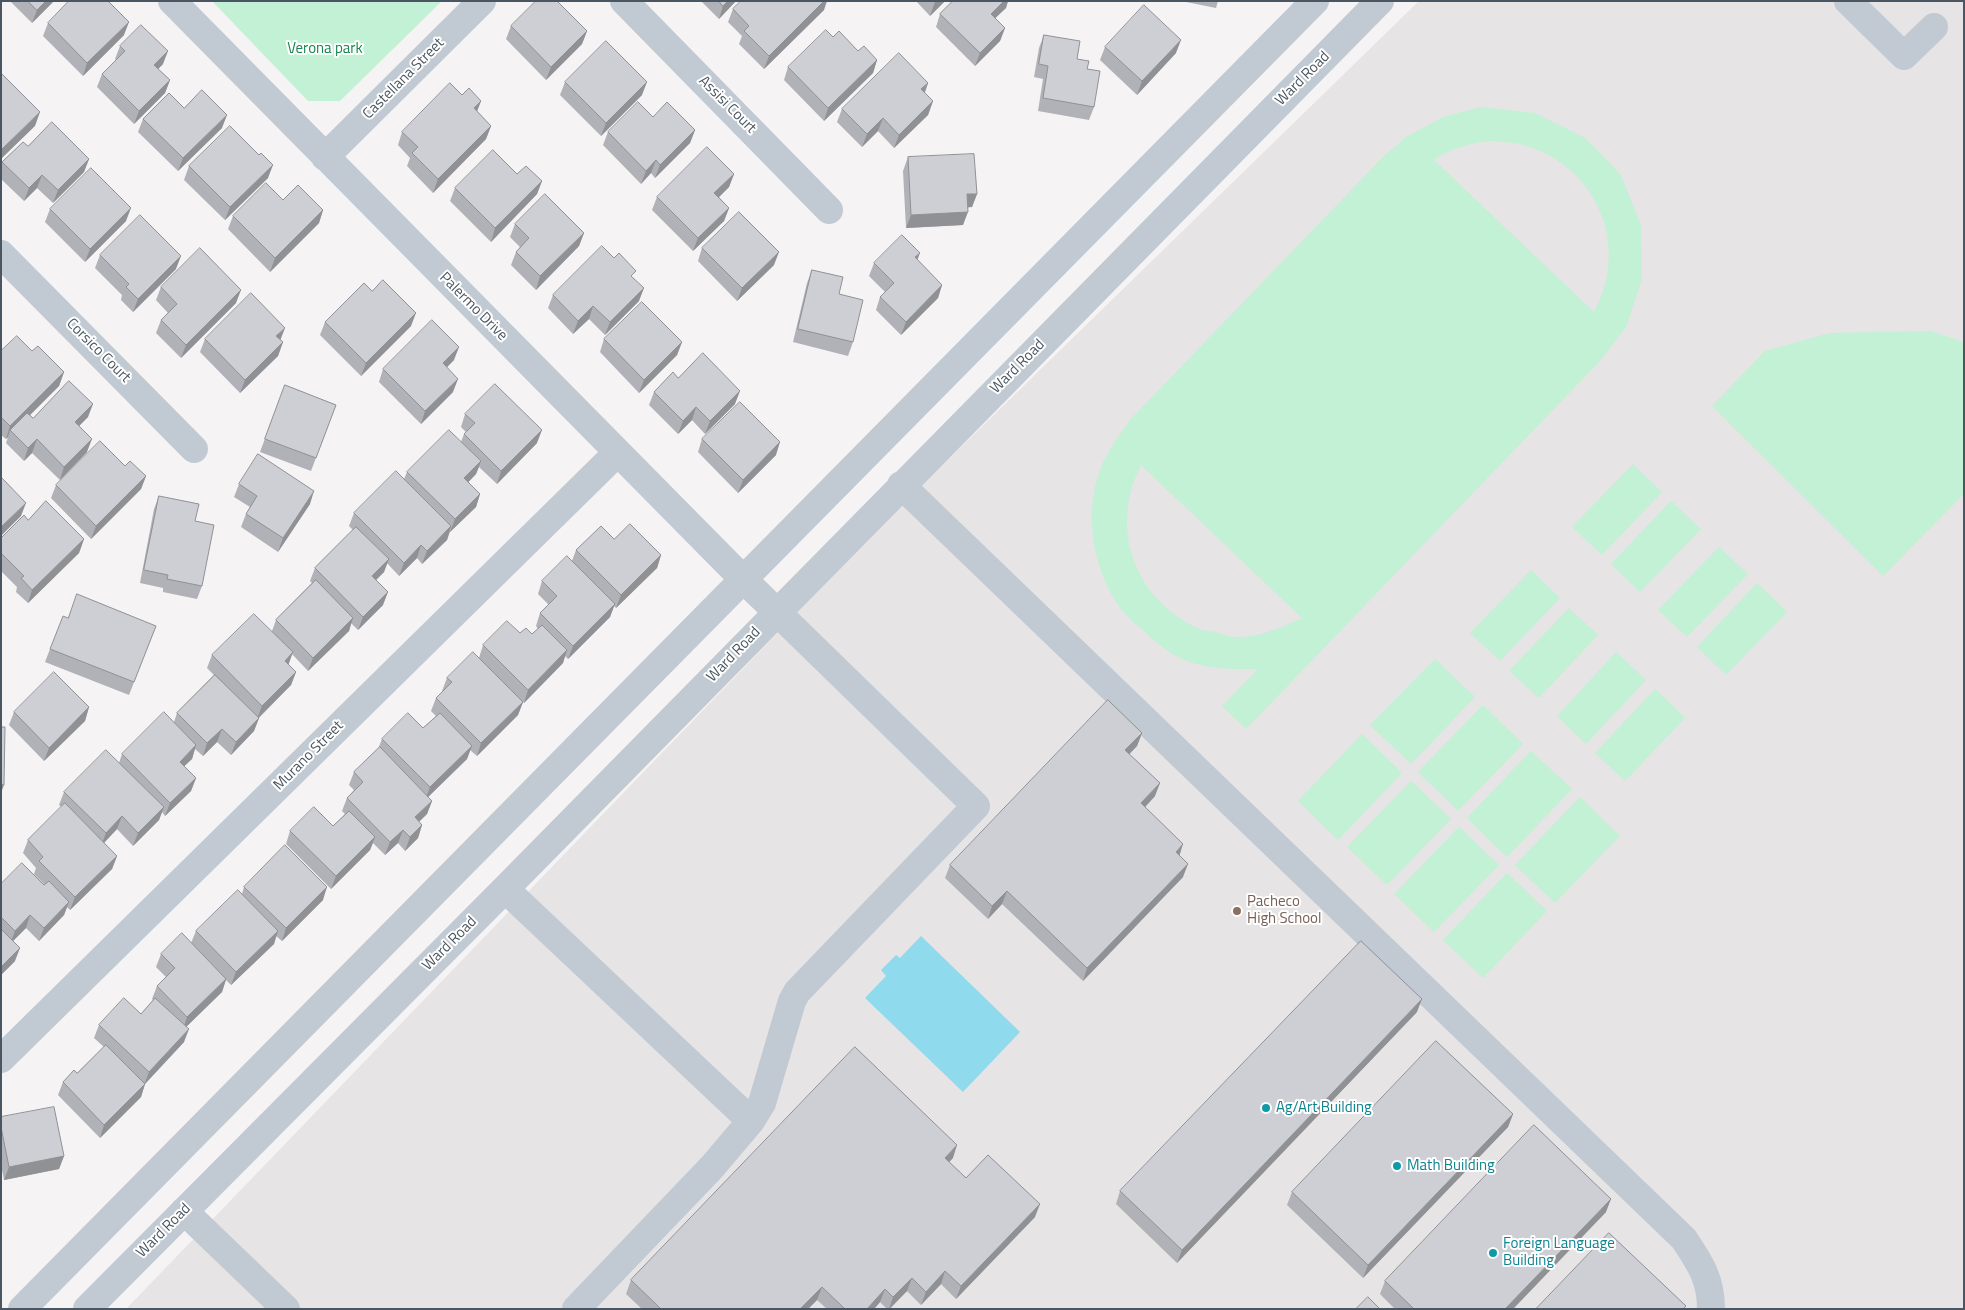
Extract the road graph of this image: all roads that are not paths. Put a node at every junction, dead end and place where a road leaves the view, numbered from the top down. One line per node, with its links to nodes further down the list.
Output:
1 (172, 1): 8 (street, Palermo Drive)
2 (482, 1): 8 (street, Castellana Street)
3 (624, 1): 9 (street, Assisi Court)
4 (1315, 1): 14 (street)
5 (1380, 1): 13 (street, Ward Road)
6 (1848, 1): 7 (street)
7 (1934, 27)
8 (326, 157): 12 (street, Palermo Drive)
9 (829, 210)
10 (1, 254): 11 (street, Corsico Court)
11 (194, 449)
12 (617, 453): 14 (street, Palermo Drive); 17 (street, Murano Street)
13 (901, 485): 15 (street, Ward Road); 24 (street)
14 (743, 579): 15 (street, Palermo Drive); 20 (street)
15 (777, 611): 16 (street, Ward Road); 18 (street, Palermo Drive)
16 (505, 889): 18 (street); 19 (street, Ward Road)
17 (1, 1059)
18 (751, 1121): 23 (street)
19 (184, 1211): 21 (street, Ward Road); 22 (street)
20 (22, 1309)
21 (88, 1309)
22 (286, 1309)
23 (576, 1309)
24 (1711, 1309)

